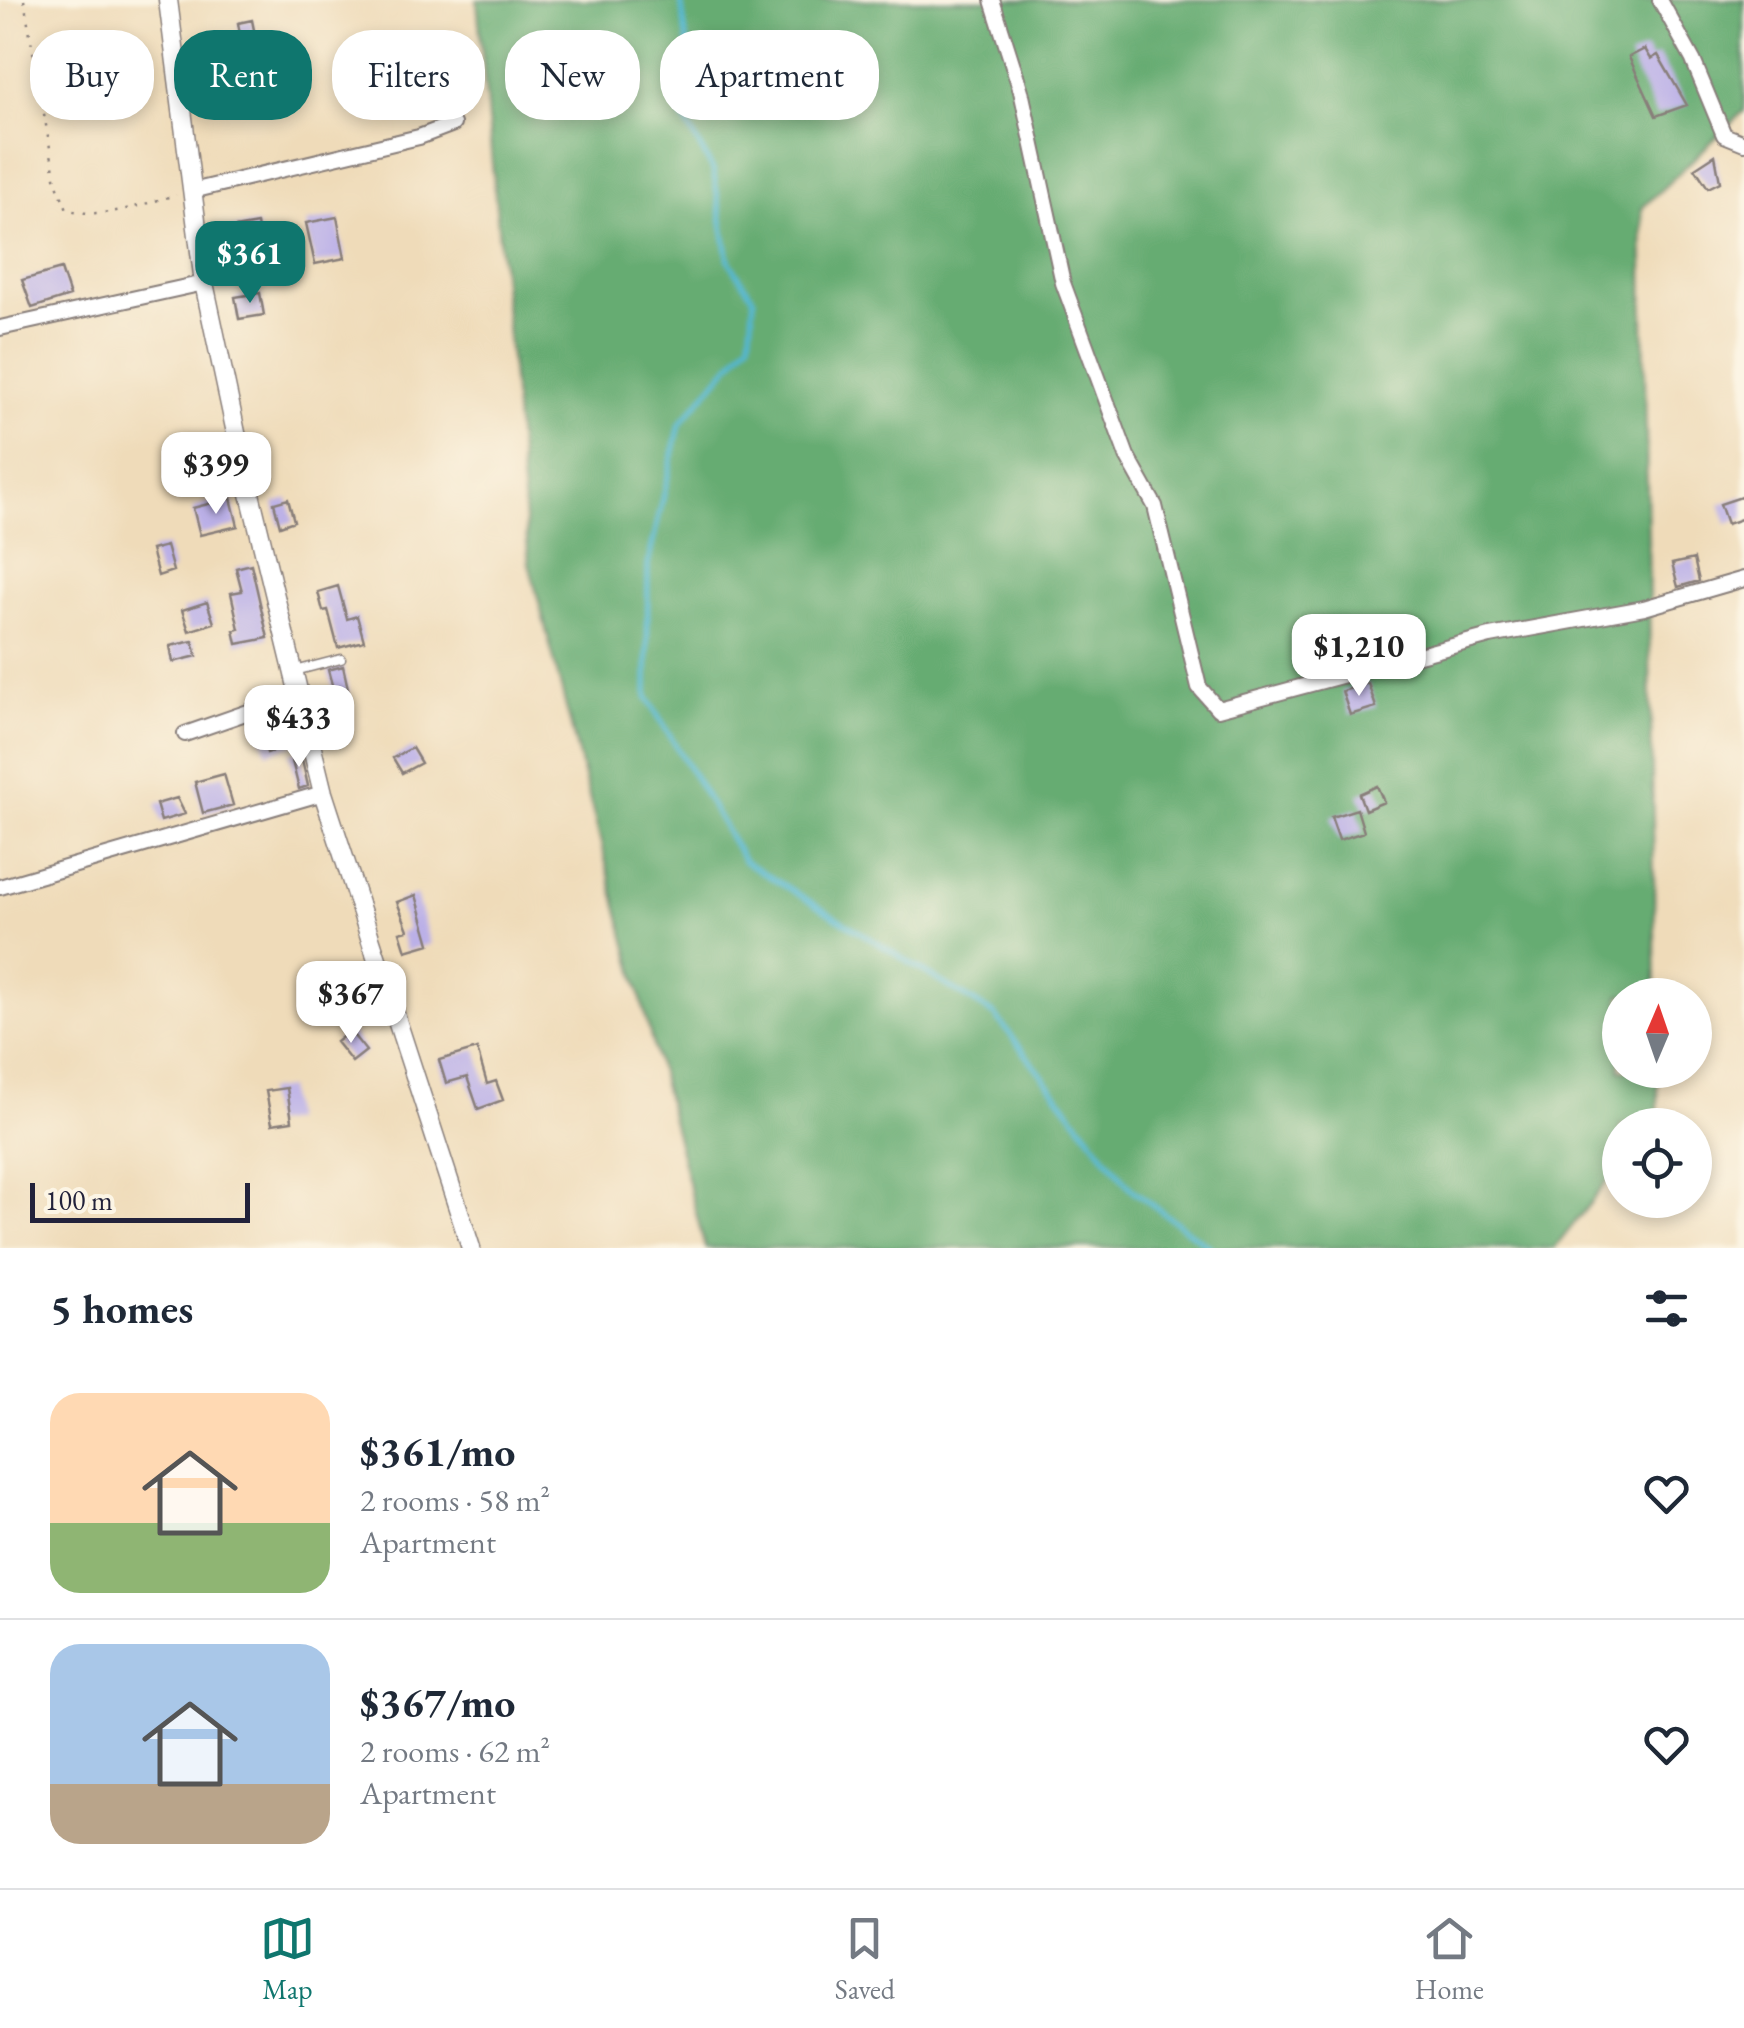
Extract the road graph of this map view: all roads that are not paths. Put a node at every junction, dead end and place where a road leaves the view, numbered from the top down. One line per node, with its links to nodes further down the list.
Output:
1 (168, 0): 6 (street)
2 (992, 0): 9 (street)
3 (1660, 0): 5 (street)
4 (453, 124): 6 (street)
5 (1744, 143)
6 (192, 191): 7 (street)
7 (204, 282): 8 (street); 11 (street)
8 (0, 328)
9 (1744, 579)
10 (340, 659): 11 (lane)
11 (295, 671): 12 (street)
12 (300, 694): 13 (street); 14 (street)
13 (185, 734)
14 (323, 793): 15 (street); 16 (street)
15 (0, 886)
16 (471, 1248)

